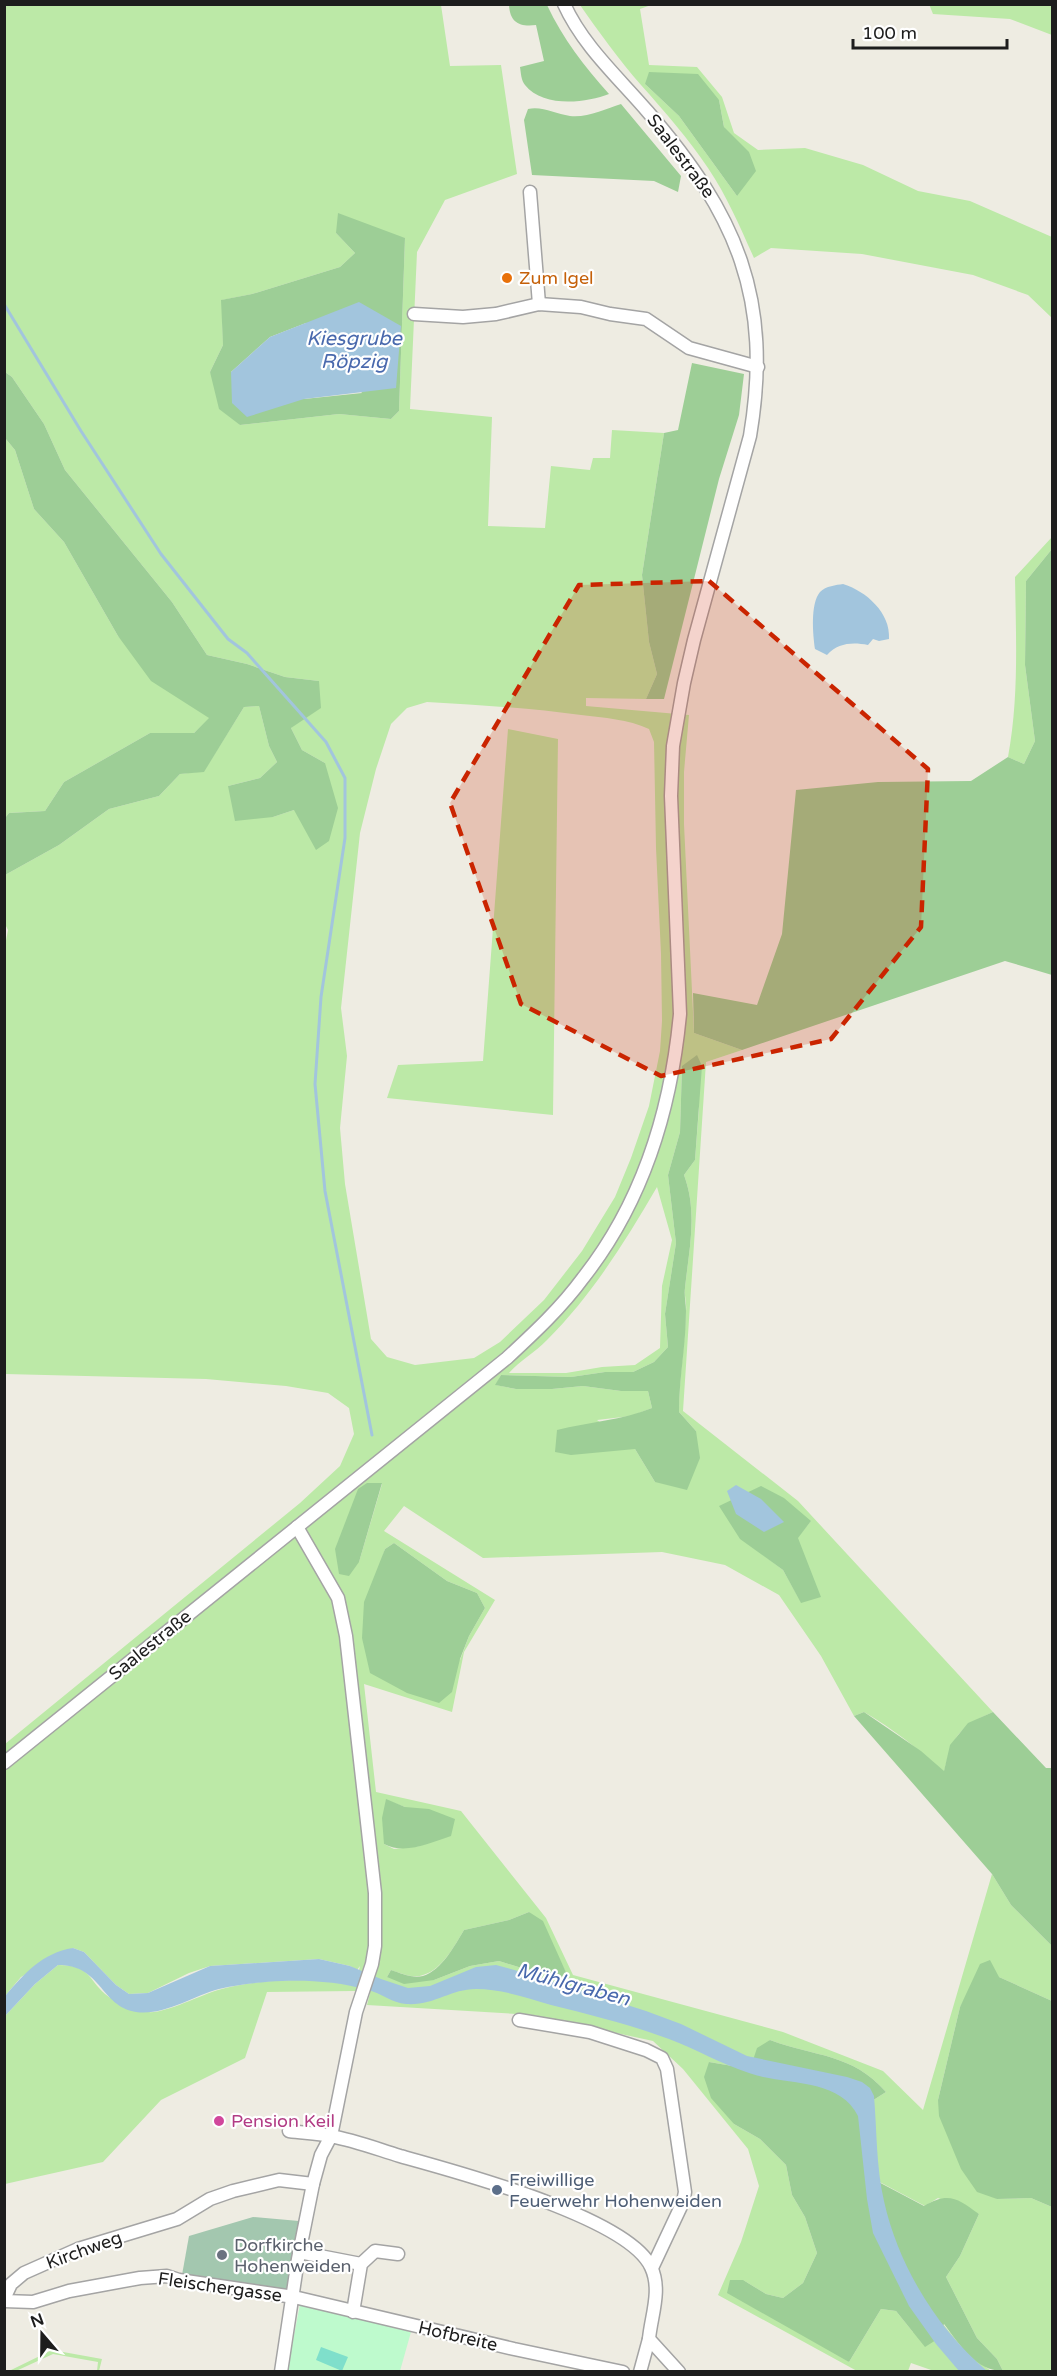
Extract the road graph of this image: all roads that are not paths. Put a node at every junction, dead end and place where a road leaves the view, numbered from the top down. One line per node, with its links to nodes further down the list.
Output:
1 (564, 4): 5 (street, Saalestraße)
2 (530, 192): 3 (street)
3 (538, 304): 4 (street); 5 (street)
4 (414, 314)
5 (758, 367): 6 (street, Saalestraße)
6 (297, 1527): 7 (street, Saalestraße); 10 (street)
7 (4, 1763)
8 (519, 2020): 15 (street)
9 (289, 2131): 10 (street)
10 (331, 2136): 11 (street); 15 (street)
11 (313, 2184): 12 (street); 17 (street, Kirchweg)
12 (299, 2252): 14 (street); 16 (street)
13 (398, 2254): 14 (street)
14 (361, 2264): 18 (street)
15 (652, 2268): 19 (street)
16 (294, 2297): 17 (street, Fleischergasse); 18 (street, Hofbreite); 20 (street)
17 (4, 2300)
18 (352, 2312): 21 (street, Hofbreite)
19 (649, 2339): 22 (street); 23 (street)
20 (281, 2372)
21 (623, 2372)
22 (640, 2372)
23 (679, 2372)

